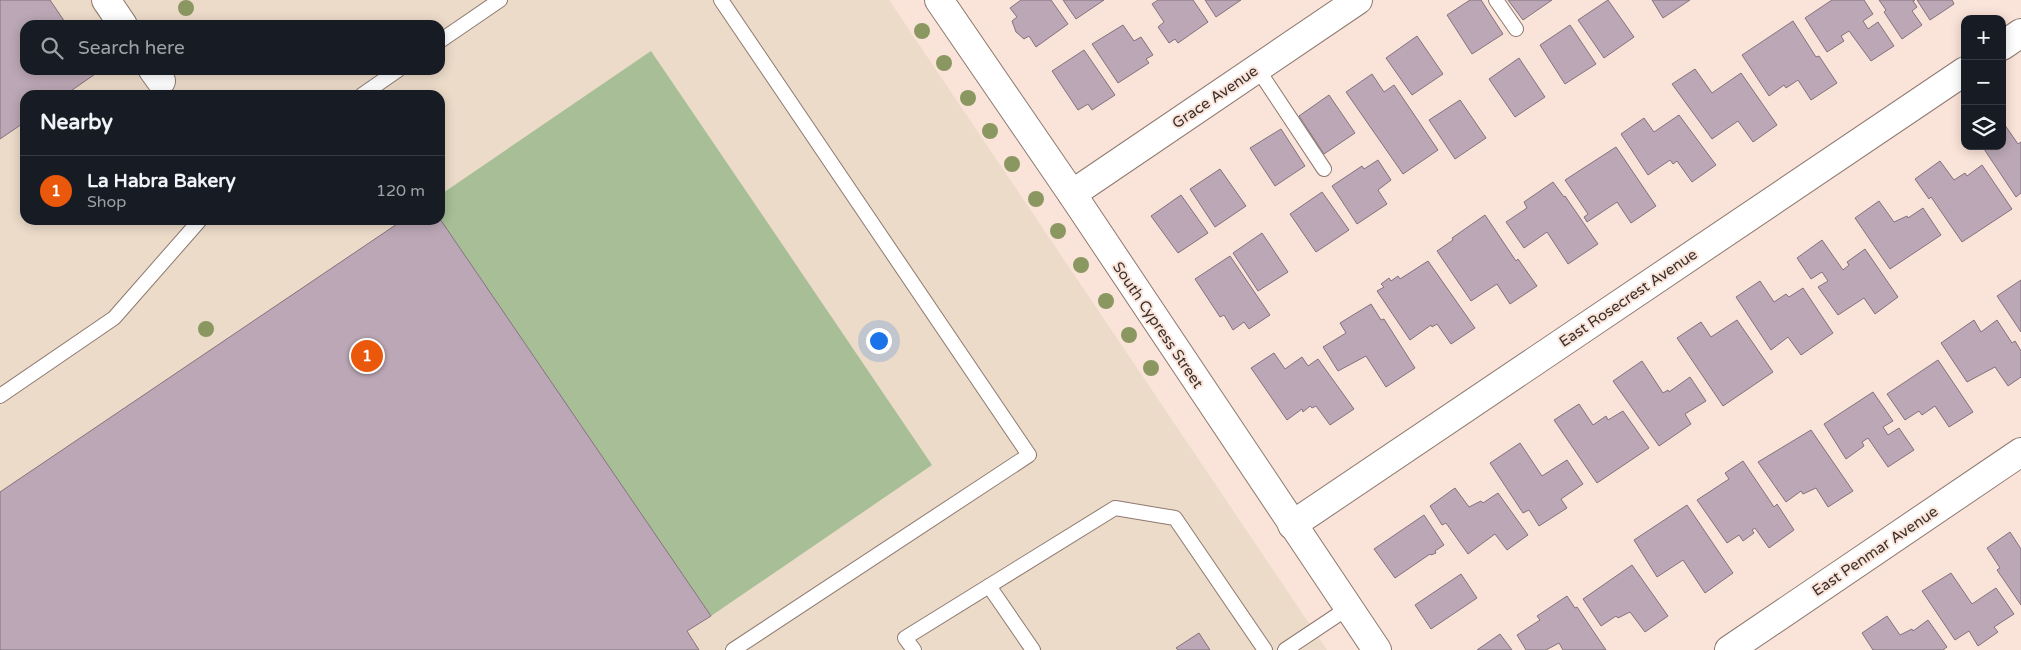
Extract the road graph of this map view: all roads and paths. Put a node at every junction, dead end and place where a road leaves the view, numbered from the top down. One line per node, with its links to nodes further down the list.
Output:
1 (106, 0): 7 (street)
2 (500, 0): 10 (lane)
3 (721, 0): 24 (lane)
4 (939, 0): 17 (street, South Cypress Street)
5 (1358, 0): 12 (street, Grace Avenue)
6 (1496, 0): 8 (lane)
7 (120, 20)
8 (1516, 29)
9 (2021, 33): 11 (street)
10 (445, 38)
11 (2006, 43)
12 (1257, 68): 16 (lane); 17 (street, Grace Avenue)
13 (1961, 74): 21 (street, East Rosecrest Avenue)
14 (391, 75): 15 (lane)
15 (369, 90)
16 (1324, 169)
17 (1072, 194): 21 (street, South Cypress Street)
18 (196, 225): 19 (lane)
19 (0, 396)
20 (2021, 452): 30 (street, East Penmar Avenue)
21 (1292, 524): 23 (street, South Cypress Street)
22 (989, 586): 25 (lane); 26 (lane); 27 (lane)
23 (1348, 608): 28 (lane); 29 (street, South Cypress Street)
24 (733, 650)
25 (914, 650)
26 (1034, 650)
27 (1264, 650)
28 (1285, 650)
29 (1377, 650)
30 (1729, 650)

